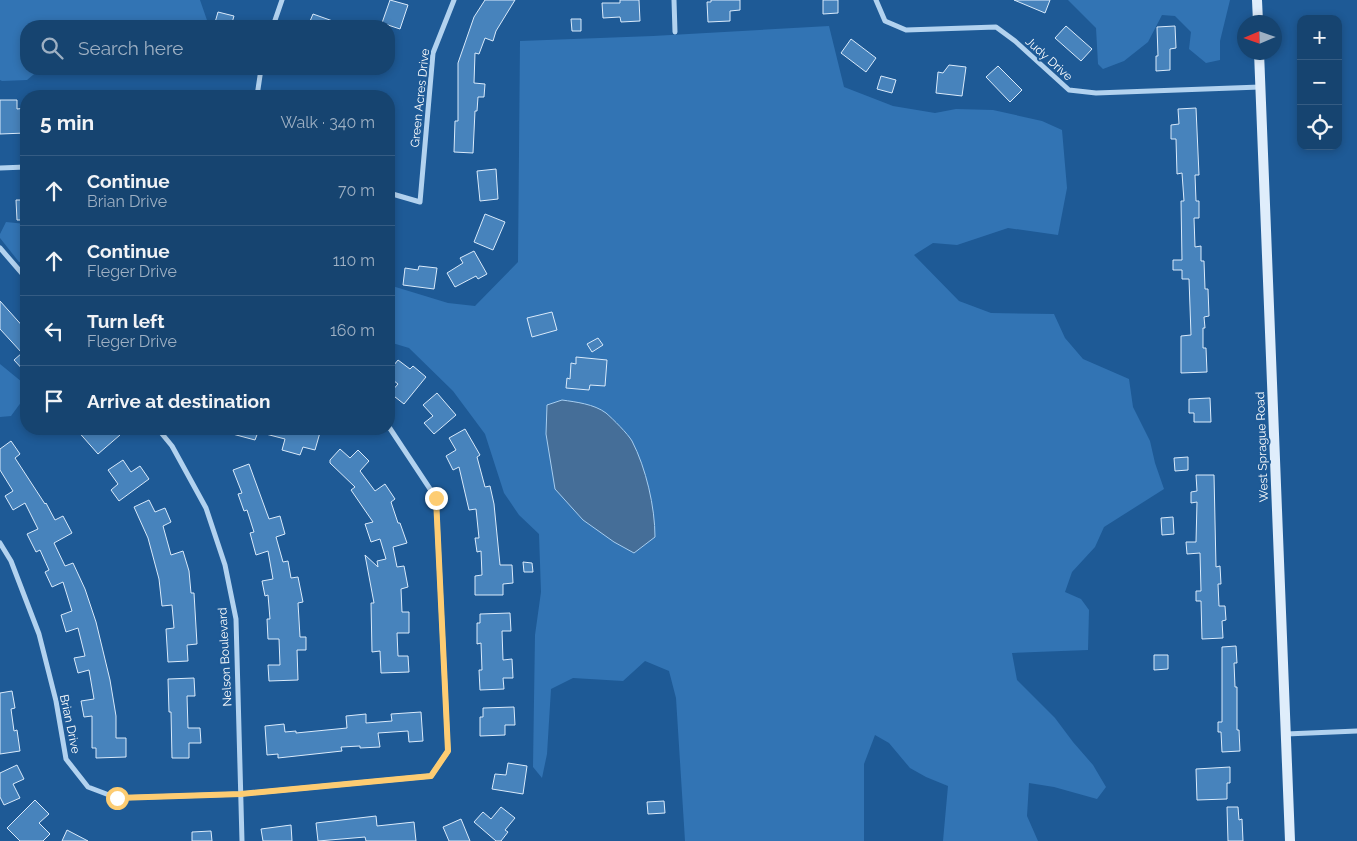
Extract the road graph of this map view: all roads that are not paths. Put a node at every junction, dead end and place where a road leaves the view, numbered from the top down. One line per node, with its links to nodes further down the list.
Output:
1 (282, 0): 7 (street)
2 (454, 0): 15 (street, Green Acres Drive)
3 (674, 0): 8 (street)
4 (876, 0): 11 (street, Judy Drive)
5 (1257, 0): 6 (street)
6 (1258, 15)
7 (275, 20)
8 (675, 32)
9 (1259, 60): 11 (street, West Sprague Road)
10 (261, 75): 12 (street)
11 (1260, 87): 22 (street, West Sprague Road)
12 (258, 90)
13 (0, 168): 14 (street)
14 (20, 168)
15 (395, 195)
16 (0, 248): 17 (street)
17 (20, 271)
18 (163, 435): 23 (street, Nelson Boulevard)
19 (394, 435): 23 (street, Brian Drive)
20 (0, 543): 23 (street, Brian Drive)
21 (1357, 731): 22 (street)
22 (1286, 734): 25 (street, West Sprague Road)
23 (241, 794): 24 (street, Nelson Boulevard)
24 (242, 841)
25 (1290, 841)

